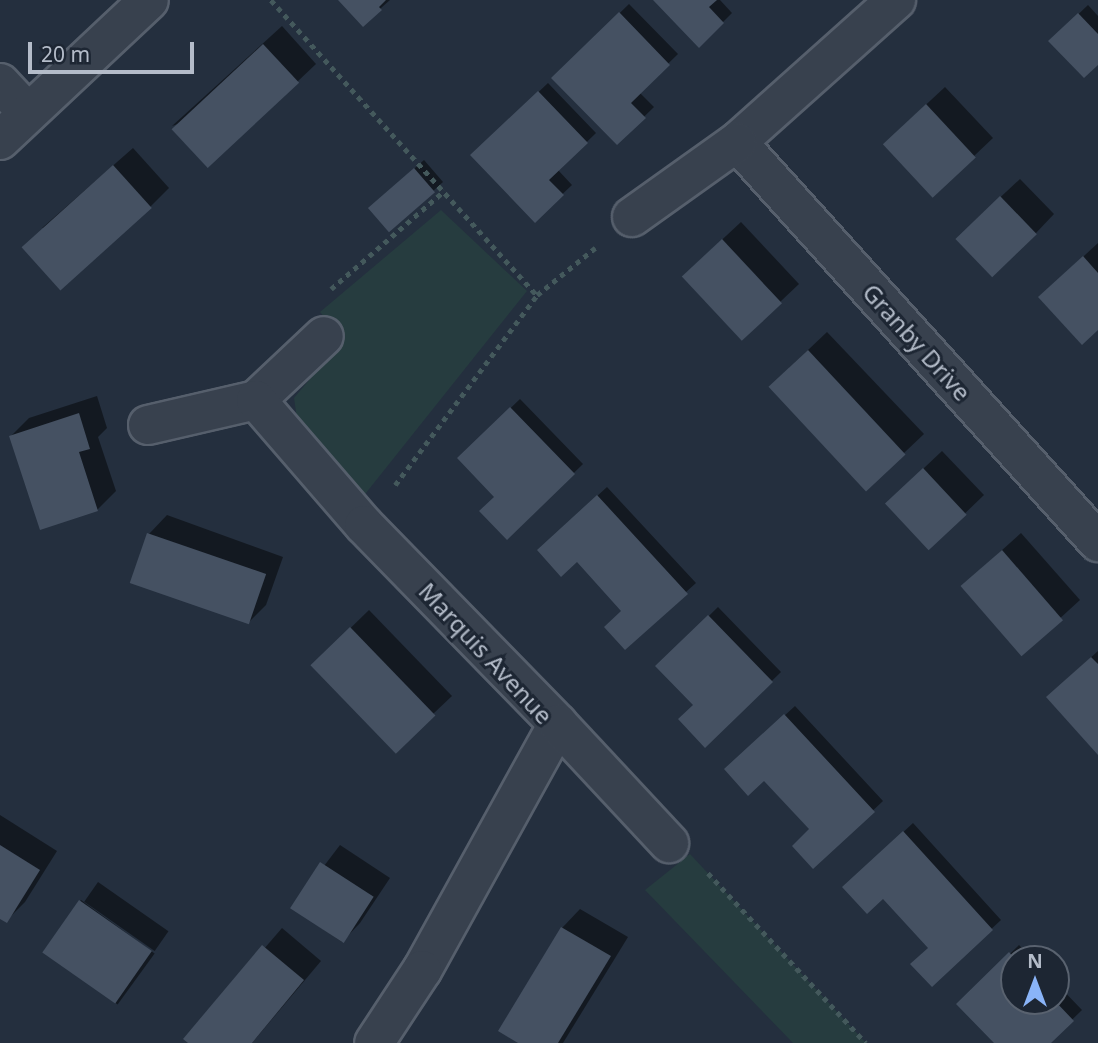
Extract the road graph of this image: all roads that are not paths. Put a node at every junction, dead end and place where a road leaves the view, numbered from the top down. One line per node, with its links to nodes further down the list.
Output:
1 (149, 0): 4 (street)
2 (896, 0): 6 (street)
3 (0, 83): 4 (street)
4 (27, 112): 5 (street)
5 (0, 140)
6 (737, 142): 7 (street); 11 (street, Granby Drive)
7 (632, 217)
8 (324, 336): 9 (street)
9 (256, 400): 10 (street); 12 (street, Marquis Avenue)
10 (148, 425)
11 (1098, 542)
12 (558, 724): 13 (street); 14 (street, Marquis Avenue)
13 (669, 843)
14 (374, 1043)

